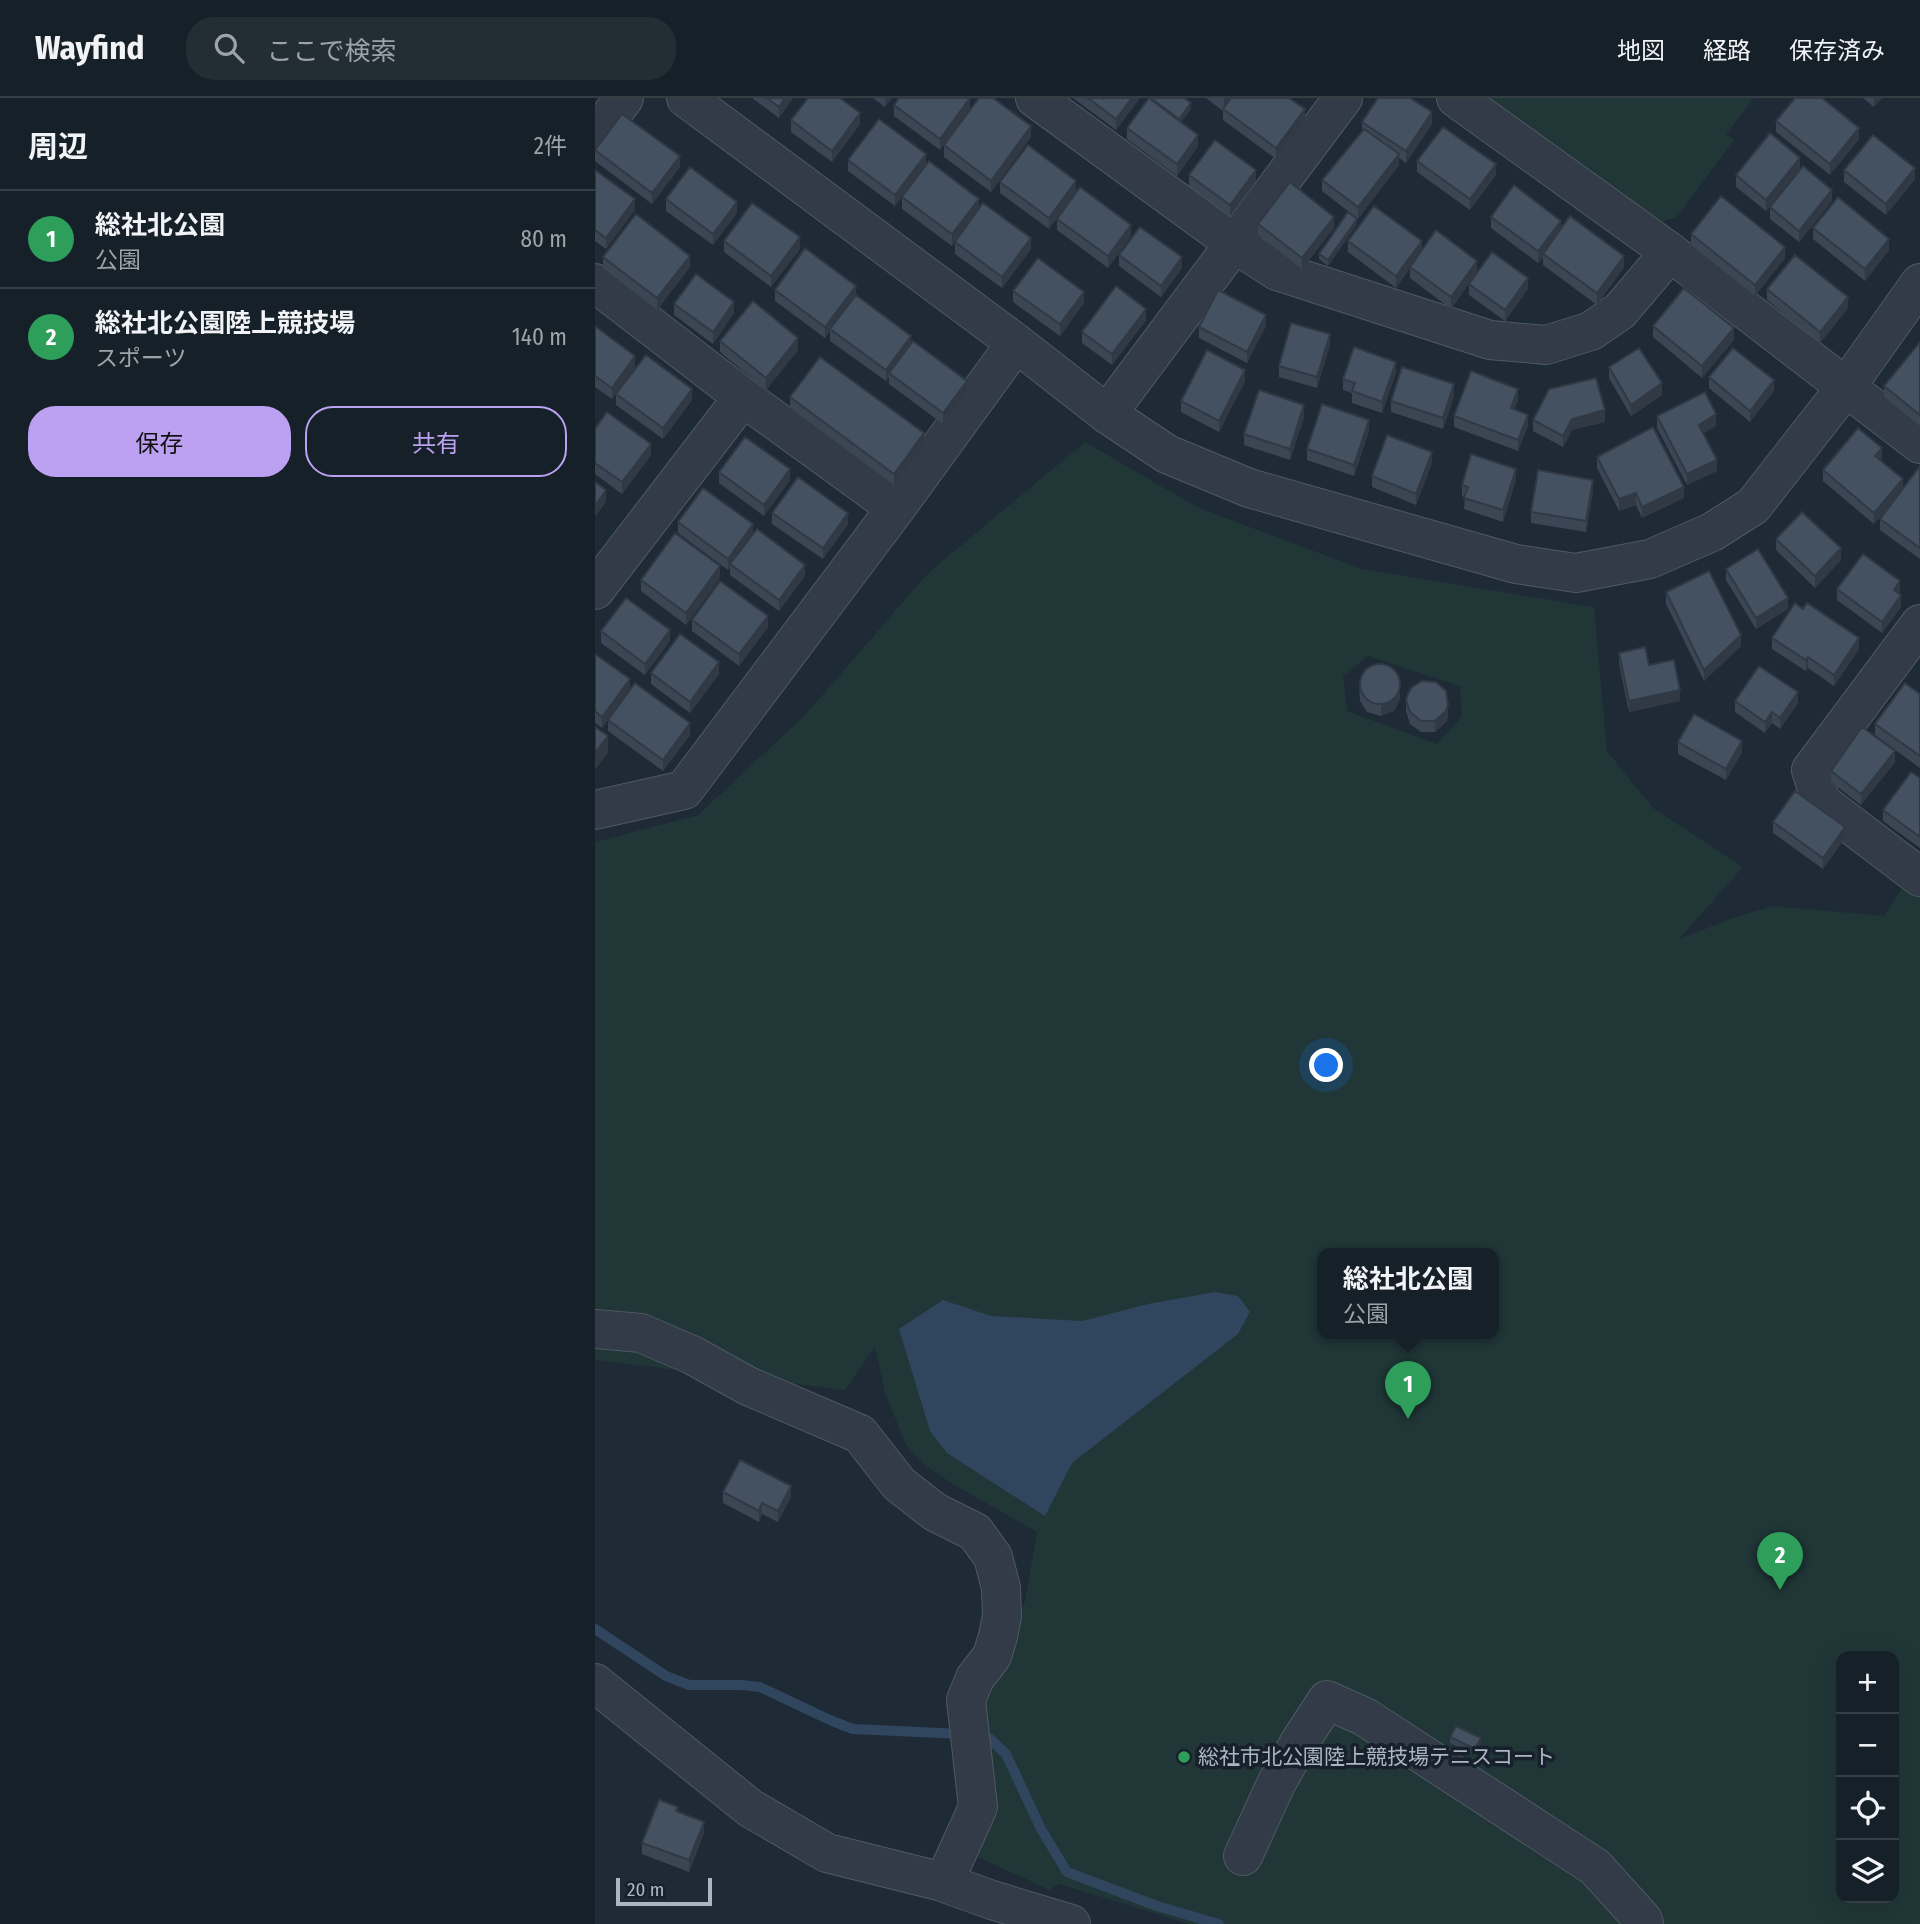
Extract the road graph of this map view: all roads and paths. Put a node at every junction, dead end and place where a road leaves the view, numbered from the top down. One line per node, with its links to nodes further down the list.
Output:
1 (624, 98): 6 (street)
2 (686, 98): 11 (street)
3 (1035, 98): 7 (street)
4 (1342, 98): 7 (street)
5 (1456, 98): 8 (street)
6 (595, 137)
7 (1235, 244): 8 (street); 14 (street)
8 (1670, 252): 12 (street)
9 (595, 283): 13 (street)
10 (1920, 283): 12 (street)
11 (1016, 343): 14 (street); 16 (street)
12 (1846, 387): 14 (street); 15 (street)
13 (743, 397): 16 (street); 17 (street)
14 (1107, 414)
15 (1920, 444)
16 (896, 508): 19 (street)
17 (595, 590)
18 (1915, 641): 20 (street)
19 (595, 810)
20 (1920, 877)
21 (595, 1329): 24 (street)
22 (595, 1684): 24 (street)
23 (1243, 1856): 27 (street)
24 (944, 1882): 25 (street)
25 (988, 1912): 26 (street)
26 (1071, 1924)
27 (1644, 1924)

